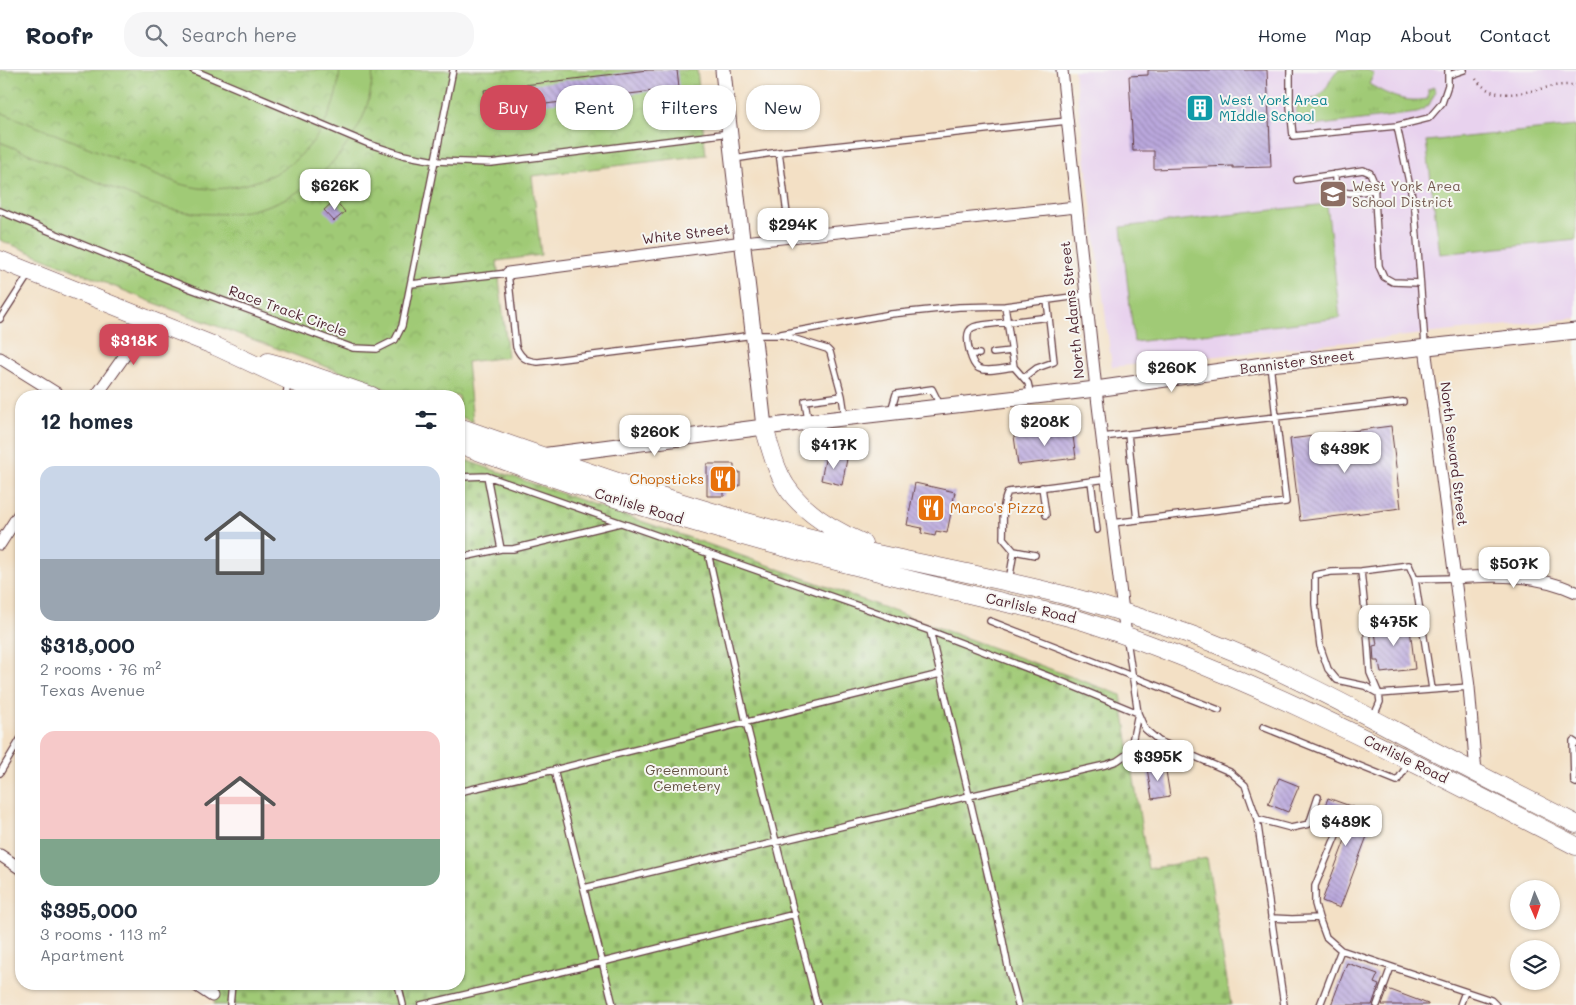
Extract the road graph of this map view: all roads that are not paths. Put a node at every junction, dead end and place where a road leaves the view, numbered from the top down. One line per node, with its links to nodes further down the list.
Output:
1 (193, 70): 13 (lane)
2 (452, 70): 13 (lane, Race Track Circle)
3 (723, 70): 10 (street)
4 (1062, 70): 8 (street, North Adams Street)
5 (1290, 70): 9 (lane)
6 (1464, 70): 7 (lane)
7 (1449, 73): 9 (lane)
8 (1067, 120): 11 (lane); 17 (street, North Adams Street)
9 (1397, 126): 25 (lane)
10 (730, 133): 12 (street); 13 (lane)
11 (779, 152): 12 (lane); 19 (lane)
12 (732, 159): 20 (street)
13 (435, 161): 24 (lane, Race Track Circle)
14 (1335, 174): 15 (lane); 16 (lane); 16 (lane)
15 (1297, 180)
16 (1375, 190): 25 (lane)
17 (1076, 207): 19 (street, White Street); 26 (street, North Adams Street)
18 (0, 211): 24 (lane, Race Track Circle)
19 (790, 237): 20 (street, White Street)
20 (743, 242): 23 (street, White Street); 35 (street)
21 (0, 260): 22 (main road)
22 (30, 272): 30 (lane); 31 (main road)
23 (508, 273): 24 (lane); 35 (lane)
24 (411, 284)
25 (1420, 284): 37 (lane)
26 (1086, 295): 27 (lane); 47 (street, North Adams Street)
27 (1047, 300): 28 (lane); 29 (lane)
28 (1004, 306): 32 (lane); 34 (lane)
29 (1049, 317): 32 (lane); 45 (lane)
30 (0, 319)
31 (150, 320): 36 (main road); 49 (street)
32 (1007, 322): 38 (lane); 40 (lane)
33 (1576, 331): 37 (street, Bannister Street)
34 (778, 334): 35 (lane); 51 (lane)
35 (754, 335): 57 (street)
36 (214, 346): 46 (main road); 50 (main road)
37 (1425, 348): 43 (street, Bannister Street); 84 (street, North Seward Street)
38 (1011, 351): 39 (lane); 44 (lane)
39 (993, 353)
40 (970, 354): 41 (lane); 44 (lane)
41 (979, 354)
42 (0, 358): 48 (street)
43 (1270, 364): 47 (street, Bannister Street); 54 (lane)
44 (1014, 367): 45 (lane)
45 (1024, 378): 52 (lane)
46 (287, 388)
47 (1096, 389): 52 (street, Bannister Street); 60 (street, North Adams Street)
48 (51, 390)
49 (100, 390)
50 (355, 390)
51 (842, 396): 55 (lane); 56 (lane)
52 (1032, 396): 55 (street, Bannister Street)
53 (1403, 402): 54 (lane)
54 (1276, 417): 59 (lane); 73 (lane)
55 (845, 418): 56 (street, Bannister Street)
56 (808, 423): 57 (street, Bannister Street)
57 (764, 428): 63 (street, Bannister Street); 82 (main road)
58 (465, 429): 63 (main road, Carlisle Road)
59 (1128, 434): 60 (lane); 73 (lane)
60 (1102, 437): 66 (street, North Adams Street)
61 (465, 445): 63 (main road)
62 (465, 445): 91 (main road, Carlisle Road)
63 (541, 456): 82 (main road, Carlisle Road)
64 (487, 476): 65 (lane); 74 (lane); 77 (lane)
65 (465, 477)
66 (1107, 479): 67 (lane); 71 (street, North Adams Street)
67 (1091, 481): 68 (lane); 70 (lane)
68 (1042, 487): 69 (lane); 78 (lane)
69 (1046, 515)
70 (1096, 517): 71 (lane); 75 (lane)
71 (1112, 519): 73 (lane); 88 (street, North Adams Street)
72 (15, 520): 76 (street)
73 (1137, 520)
74 (621, 523): 77 (lane); 79 (lane)
75 (1098, 530)
76 (0, 544)
77 (500, 549): 81 (lane)
78 (1014, 551): 80 (lane); 86 (lane)
79 (708, 553): 90 (lane); 100 (lane)
80 (1035, 556)
81 (465, 557)
82 (895, 558): 86 (main road, Carlisle Road)
83 (1361, 571): 85 (lane); 96 (lane); 96 (lane)
84 (1454, 578): 85 (lane); 87 (street); 94 (street, North Seward Street)
85 (1415, 579): 95 (lane)
86 (1009, 583): 88 (main road, Carlisle Road)
87 (1576, 592)
88 (1123, 612): 91 (street, North Adams Street); 99 (main road, Carlisle Road)
89 (990, 621): 93 (lane)
90 (930, 631): 92 (lane); 98 (lane)
91 (1126, 636): 93 (lane); 104 (main road, Carlisle Road)
92 (940, 674): 100 (lane); 110 (lane)
93 (1132, 677): 97 (lane); 98 (lane)
94 (1469, 687): 95 (lane); 107 (street, North Seward Street)
95 (1432, 689): 96 (lane)
96 (1379, 694): 99 (lane)
97 (1219, 710)
98 (1138, 713): 110 (lane); 112 (lane)
99 (1373, 718): 107 (main road, Carlisle Road)
100 (746, 722): 105 (lane); 115 (lane)
101 (1263, 727): 104 (lane)
102 (1576, 743): 108 (lane)
103 (15, 748): 106 (lane)
104 (1410, 761): 116 (main road, Carlisle Road)
105 (554, 770): 109 (lane); 119 (lane)
106 (0, 773)
107 (1476, 773): 113 (main road, Carlisle Road)
108 (1576, 783)
109 (465, 791)
110 (969, 796): 115 (lane); 136 (lane)
111 (1318, 797): 112 (lane)
112 (1257, 819): 121 (lane)
113 (1576, 824)
114 (1337, 833): 122 (lane)
115 (777, 842): 119 (lane); 120 (lane)
116 (1576, 846)
117 (0, 855): 118 (street)
118 (15, 865)
119 (584, 888): 124 (lane)
120 (795, 914): 124 (lane); 135 (lane)
121 (1271, 918): 122 (lane); 137 (lane)
122 (1318, 918): 123 (lane)
123 (1341, 950): 125 (lane); 138 (lane)
124 (603, 962): 133 (lane); 134 (lane)
125 (1391, 967): 129 (lane); 139 (lane)
126 (203, 990): 130 (street)
127 (231, 990): 131 (lane)
128 (399, 990): 132 (lane)
129 (1465, 992): 140 (lane); 141 (lane)
130 (212, 996)
131 (230, 1005)
132 (403, 1005)
133 (421, 1005)
134 (613, 1005)
135 (817, 1005)
136 (1018, 1005)
137 (1284, 1005)
138 (1320, 1005)
139 (1377, 1005)
140 (1460, 1005)
141 (1496, 1005)

